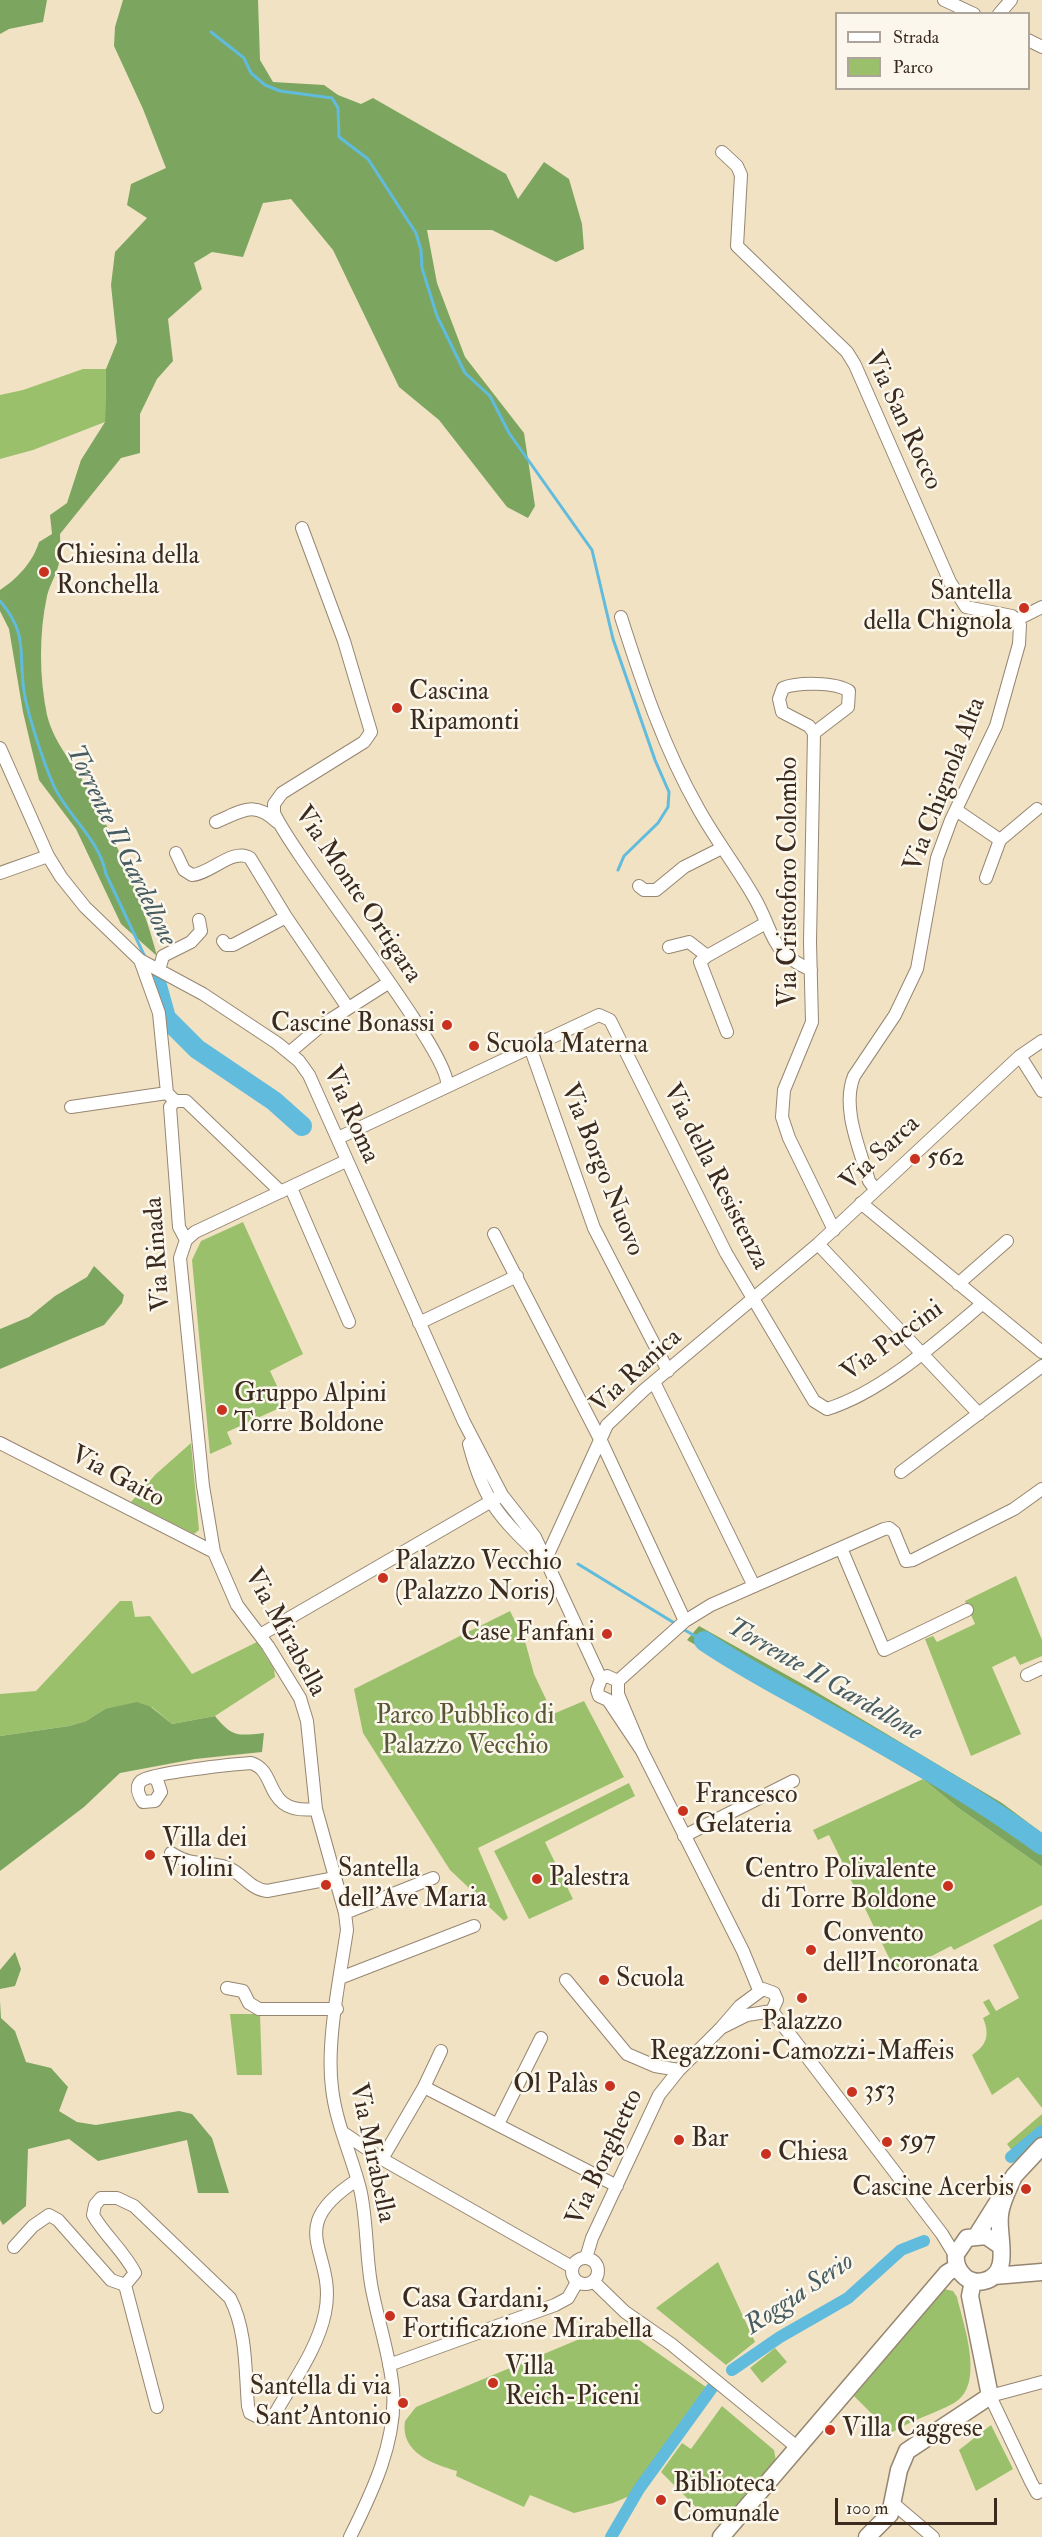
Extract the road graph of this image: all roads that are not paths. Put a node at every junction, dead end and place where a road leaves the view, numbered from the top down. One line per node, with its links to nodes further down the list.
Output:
1 (944, 0): 3 (street)
2 (1011, 0): 4 (street)
3 (970, 12)
4 (1001, 12)
5 (722, 152): 9 (street, Via San Rocco)
6 (302, 528): 15 (street, Via Monte Ortigara)
7 (1042, 607): 9 (street)
8 (621, 617): 17 (street)
9 (1016, 620): 13 (street, Via Chignola Alta)
10 (814, 733): 10 (street, Via Cristoforo Colombo); 31 (street, Via Cristoforo Colombo)
11 (0, 748): 19 (street, Via Roma)
12 (1037, 809): 16 (street)
13 (956, 810): 16 (street); 46 (street, Via Chignola Alta)
14 (216, 822): 15 (street)
15 (279, 824): 32 (street, Via Monte Ortigara)
16 (1000, 840): 21 (street)
17 (722, 848): 22 (street); 25 (street)
18 (176, 853): 23 (street)
19 (48, 856): 20 (street); 29 (street, Via Roma)
20 (0, 873)
21 (986, 878)
22 (639, 886)
23 (286, 917): 26 (street); 33 (street)
24 (199, 920): 30 (street)
25 (766, 923): 28 (street); 31 (street)
26 (223, 941)
27 (669, 947): 28 (street)
28 (707, 956): 34 (street)
29 (140, 960): 30 (street, Via Roma); 41 (street, Via Rinada)
30 (158, 970): 37 (street, Via Roma)
31 (811, 970): 48 (street, Via Cristoforo Colombo)
32 (388, 983): 33 (street); 39 (street, Via Monte Ortigara)
33 (348, 1008): 37 (street)
34 (727, 1032)
35 (1042, 1041): 38 (street, Via Sarca)
36 (530, 1047): 39 (street); 55 (street, Via della Resistenza); 62 (street, Via Borgo Nuovo)
37 (290, 1052): 43 (street, Via Roma)
38 (1020, 1056): 40 (street); 46 (street, Via Sarca)
39 (447, 1085): 43 (street)
40 (1042, 1091)
41 (171, 1097): 42 (street); 45 (street); 50 (street, Via Rinada)
42 (71, 1107)
43 (339, 1138): 44 (street, Via Roma)
44 (346, 1161): 45 (street); 58 (street, Via Roma)
45 (286, 1190): 50 (street); 57 (street)
46 (875, 1190): 47 (street, Via Sarca)
47 (861, 1203): 48 (street, Via Sarca); 54 (street)
48 (834, 1230): 52 (street, Via Sarca)
49 (494, 1234): 53 (street)
50 (186, 1240): 74 (street, Via Rinada)
51 (1007, 1241): 54 (street)
52 (818, 1244): 55 (street, Via Sarca); 60 (street)
53 (517, 1276): 58 (street); 67 (street)
54 (958, 1284): 56 (street)
55 (753, 1301): 62 (street, Via Ranica); 64 (street, Via della Resistenza)
56 (982, 1304): 59 (street); 60 (street, Via Puccini)
57 (349, 1322)
58 (419, 1323): 66 (street, Via Roma)
59 (1042, 1352)
60 (921, 1353): 64 (street, Via Puccini); 65 (street)
61 (1042, 1366): 65 (street)
62 (668, 1371): 63 (street, Via Ranica)
63 (654, 1382): 67 (street, Via Ranica); 76 (street)
64 (827, 1409)
65 (979, 1414): 69 (street)
66 (464, 1422): 71 (street, Via Roma); 72 (street, Via Roma)
67 (600, 1437): 75 (street, Via Ranica); 78 (street)
68 (0, 1443): 74 (street, Via Gaito)
69 (901, 1472)
70 (1042, 1489): 73 (street)
71 (502, 1495): 72 (street); 75 (street, Via Roma)
72 (490, 1503): 75 (street, Via Roma); 79 (street)
73 (841, 1548): 76 (street); 77 (street)
74 (214, 1552): 79 (street, Via Mirabella)
75 (545, 1561): 82 (street)
76 (754, 1586): 78 (street)
77 (967, 1610)
78 (686, 1621): 83 (street)
79 (260, 1635): 86 (street, Via Mirabella)
80 (1042, 1668): 81 (street)
81 (1027, 1675)
82 (601, 1679): 83 (street); 83 (street)
83 (615, 1692): 87 (street)
84 (152, 1777): 86 (street)
85 (793, 1780): 87 (street)
86 (316, 1809): 89 (street, Via Mirabella)
87 (684, 1836): 96 (street)
88 (171, 1852): 89 (street)
89 (336, 1878): 91 (street, Via Mirabella)
90 (433, 1878): 91 (street)
91 (345, 1913): 93 (street, Via Mirabella)
92 (474, 1926): 93 (street)
93 (340, 1978): 97 (street, Via Mirabella)
94 (566, 1980): 102 (street)
95 (227, 1988): 97 (street)
96 (756, 1993): 98 (street); 98 (street); 99 (street, Via Borghetto)
97 (337, 2009): 105 (street, Via Mirabella)
98 (767, 2012): 99 (street, Via Borghetto); 111 (street)
99 (721, 2028): 102 (street, Via Borghetto)
100 (541, 2038): 104 (street)
101 (441, 2051): 103 (street)
102 (679, 2070): 110 (street, Via Borghetto)
103 (424, 2087): 104 (street); 107 (street)
104 (498, 2124): 110 (street)
105 (342, 2132): 107 (street); 109 (street, Via Mirabella)
106 (1042, 2146): 108 (street)
107 (382, 2159): 117 (street)
108 (1014, 2176): 112 (street); 114 (street)
109 (357, 2181): 123 (street); 124 (street, Via Mirabella)
110 (616, 2186): 115 (street, Via Borghetto)
111 (942, 2234): 112 (street); 116 (street)
112 (972, 2237): 114 (street); 116 (street)
113 (14, 2247): 123 (street)
114 (1001, 2251): 118 (street); 119 (street)
115 (586, 2258): 117 (street, Via Borghetto); 120 (street, Via Borghetto)
116 (956, 2262): 121 (street); 128 (street)
117 (573, 2267): 122 (street)
118 (1041, 2273): 119 (street)
119 (994, 2276): 121 (street)
120 (593, 2281): 122 (street); 128 (street)
121 (973, 2281): 126 (street)
122 (577, 2282): 124 (street)
123 (125, 2285): 127 (street)
124 (389, 2365): 131 (street, Via Mirabella)
125 (1042, 2382): 126 (street)
126 (990, 2396): 129 (street); 130 (street)
127 (157, 2406)
128 (800, 2445): 132 (street)
129 (1042, 2490)
130 (894, 2505): 133 (street); 134 (street)
131 (350, 2537)
132 (721, 2537)
133 (867, 2537)
134 (933, 2537)

